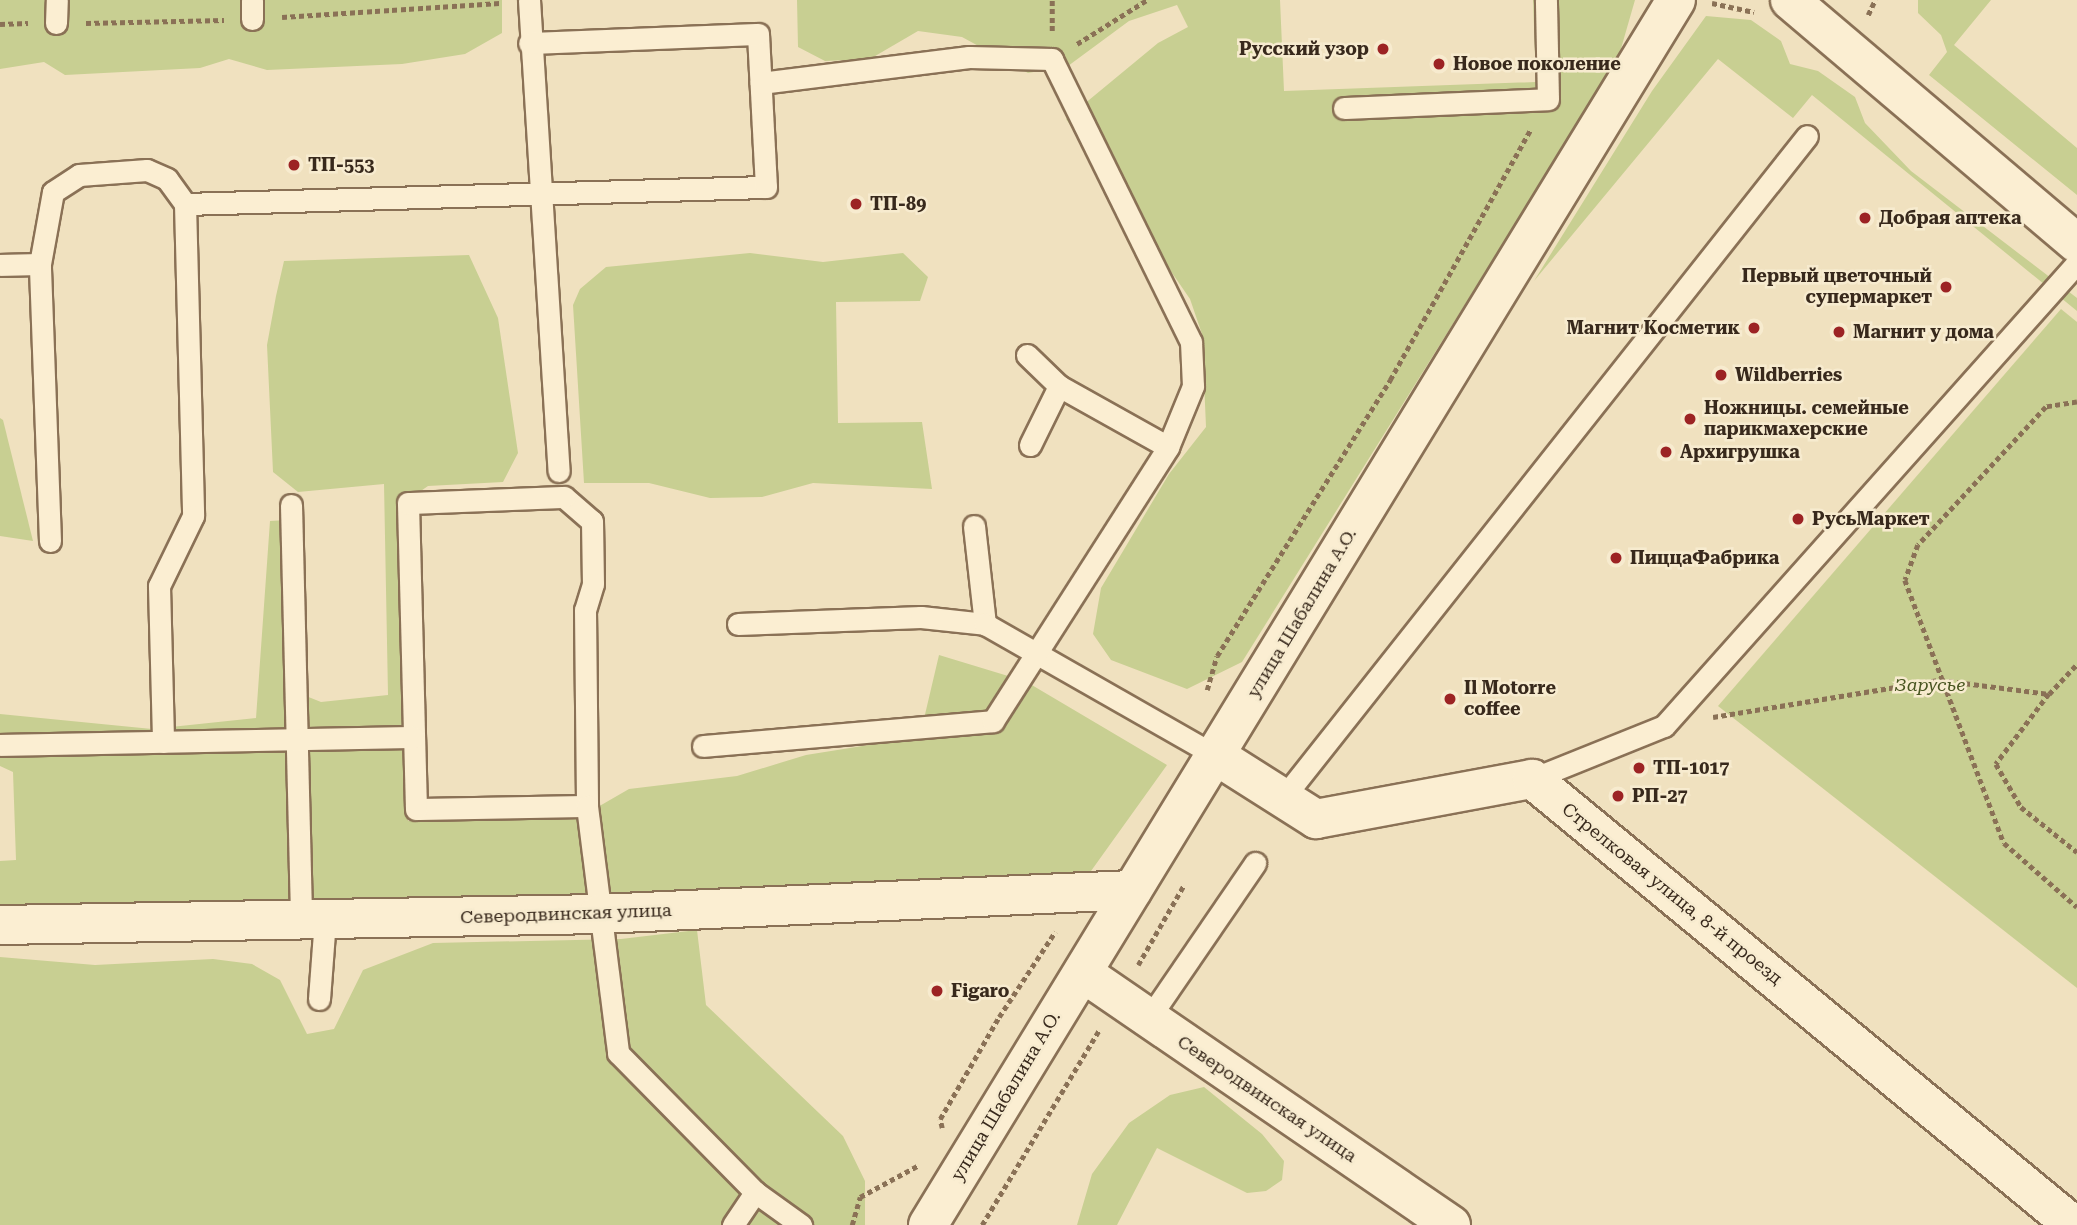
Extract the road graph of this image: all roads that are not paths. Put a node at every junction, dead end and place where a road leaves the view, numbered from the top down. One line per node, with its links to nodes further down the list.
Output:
1 (57, 0): 7 (lane)
2 (529, 0): 8 (lane)
3 (1546, 0): 11 (lane)
4 (1676, 0): 35 (street, улица Шабалина А.О.)
5 (1790, 0): 9 (street)
6 (1834, 0): 9 (street)
7 (56, 23)
8 (528, 43): 10 (lane); 13 (lane)
9 (1844, 47): 15 (street)
10 (761, 83): 13 (lane); 22 (lane)
11 (1344, 108)
12 (1807, 136): 37 (lane)
13 (536, 192): 14 (lane); 23 (lane)
14 (185, 204): 17 (lane); 32 (lane)
15 (2077, 243)
16 (2077, 263): 36 (lane)
17 (40, 264): 18 (lane); 26 (lane)
18 (0, 265)
19 (1027, 355): 20 (lane)
20 (1059, 386): 21 (lane); 22 (lane)
21 (1030, 445)
22 (1168, 447): 29 (lane)
23 (559, 471)
24 (291, 505): 31 (lane)
25 (974, 526): 28 (lane)
26 (50, 541)
27 (738, 624): 28 (lane)
28 (985, 624): 29 (lane)
29 (1038, 656): 34 (lane); 35 (lane)
30 (413, 737): 31 (lane); 38 (lane); 38 (lane)
31 (298, 740): 32 (lane); 42 (lane)
32 (163, 742): 33 (lane)
33 (0, 745)
34 (704, 746)
35 (1204, 749): 37 (street); 40 (street, улица Шабалина А.О.)
36 (1532, 779): 37 (street); 52 (street, Стрелковая улица, 8-й проезд)
37 (1283, 798)
38 (587, 806): 41 (lane)
39 (1255, 863): 46 (lane)
40 (1132, 890): 41 (street, Северодвинская улица); 44 (street, улица Шабалина А.О.)
41 (599, 914): 42 (street, Северодвинская улица); 47 (lane)
42 (313, 919): 43 (street, Северодвинская улица); 45 (lane)
43 (0, 925)
44 (1083, 973): 46 (street, Северодвинская улица); 50 (street, улица Шабалина А.О.)
45 (319, 999)
46 (1149, 1018): 51 (street, Северодвинская улица)
47 (755, 1192): 48 (lane); 49 (lane)
48 (733, 1225)
49 (801, 1225)
50 (928, 1225)
51 (1451, 1225)
52 (2073, 1225)

